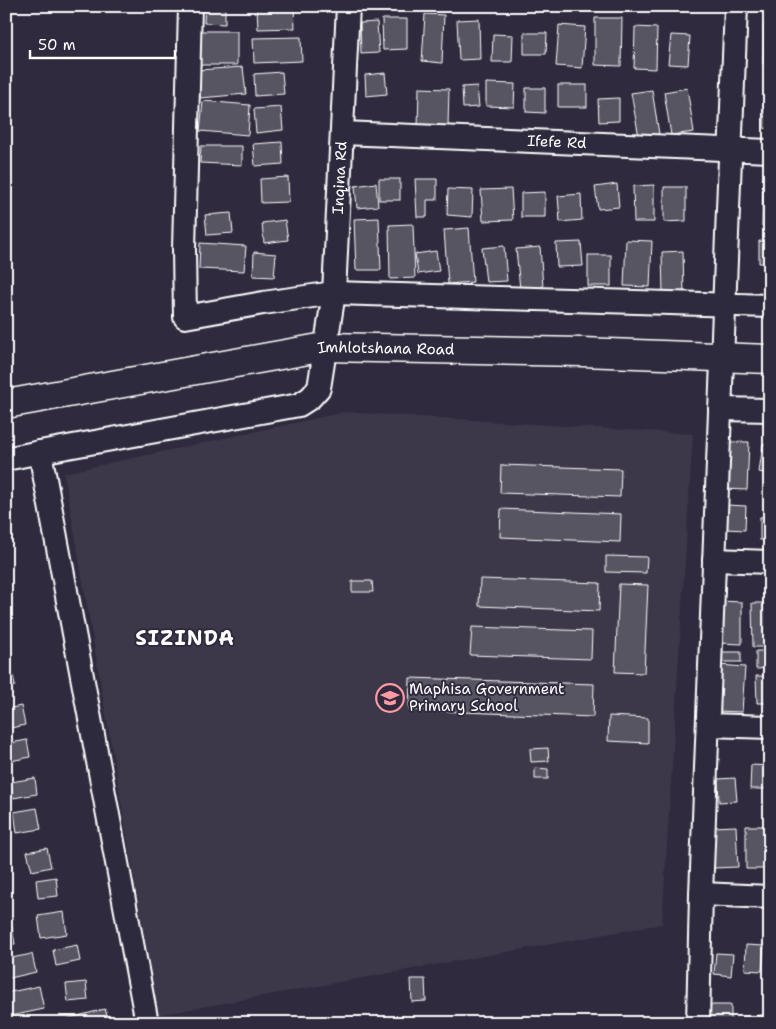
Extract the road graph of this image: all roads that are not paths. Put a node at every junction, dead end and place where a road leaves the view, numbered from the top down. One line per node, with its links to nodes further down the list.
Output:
1 (190, 6): 7 (street)
2 (348, 6): 4 (street, Inqina Rd)
3 (736, 6): 5 (street)
4 (343, 133): 5 (street, Ifefe Rd); 7 (street, Inqina Rd)
5 (730, 150): 6 (street, Ifefe Rd); 8 (street)
6 (770, 151)
7 (334, 293): 8 (street); 10 (street, Inqina Rd)
8 (724, 305): 9 (street); 11 (street)
9 (770, 306)
10 (326, 347): 11 (street, Imhlotshana Road); 13 (street, Imhlotshana Road); 16 (street, Inqina Rd)
11 (722, 357): 12 (street, Imhlotshana Road); 14 (street)
12 (770, 359)
13 (6, 404)
14 (720, 409): 15 (street); 18 (street)
15 (770, 410)
16 (40, 452): 17 (street, Inqina Rd); 24 (street)
17 (6, 459)
18 (714, 560): 19 (street); 20 (street)
19 (770, 562)
20 (708, 725): 21 (street); 22 (street)
21 (770, 727)
22 (701, 894): 23 (street); 25 (street)
23 (770, 897)
24 (147, 1023)
25 (698, 1023)

